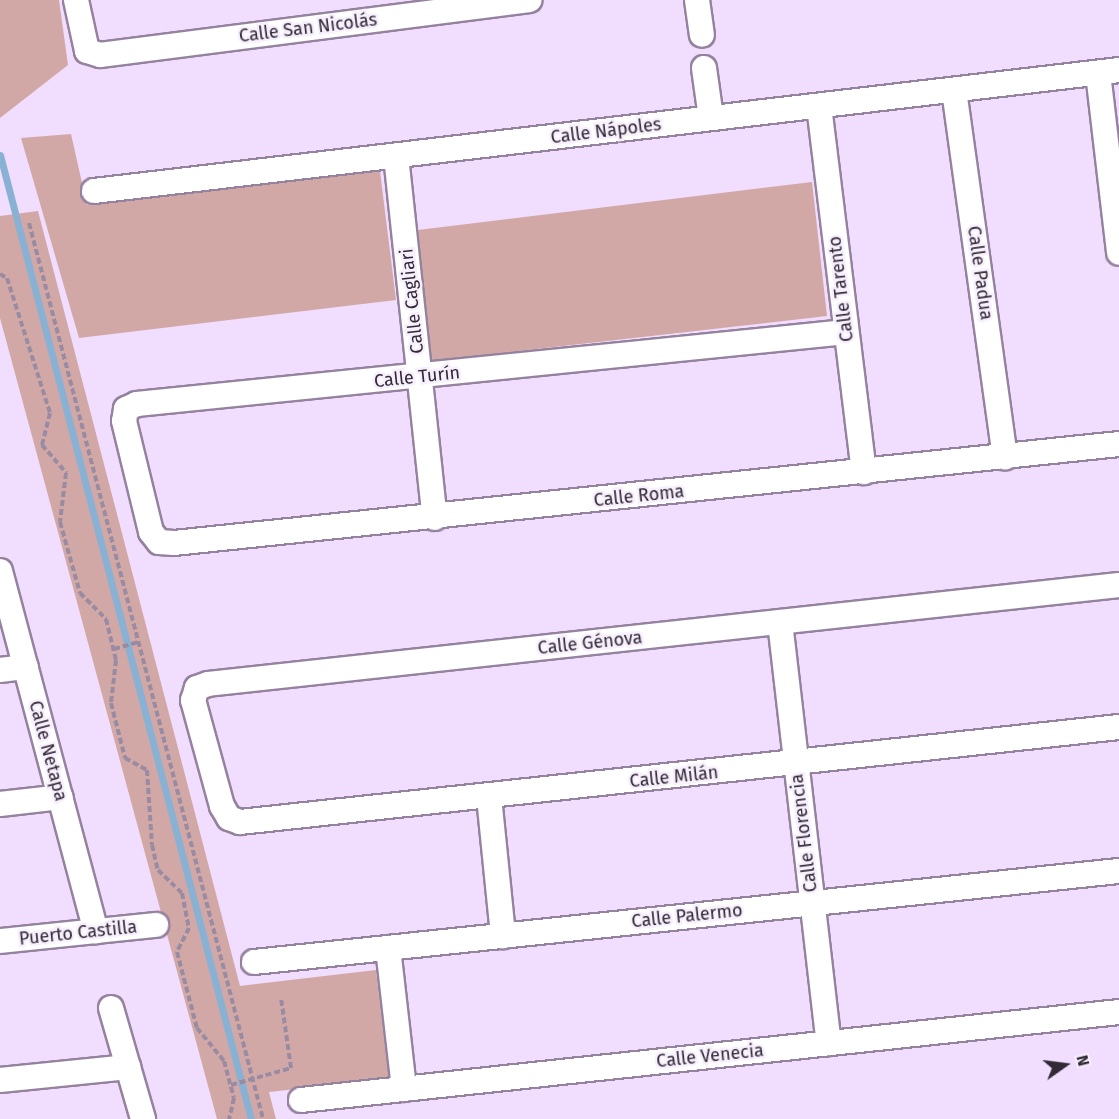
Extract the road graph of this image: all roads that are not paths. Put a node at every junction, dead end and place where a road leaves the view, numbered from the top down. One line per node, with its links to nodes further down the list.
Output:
1 (76, 0): 2 (street, Calle San Nicolás)
2 (529, 0)
3 (697, 0): 4 (street)
4 (702, 35)
5 (704, 68): 9 (street)
6 (1109, 72): 7 (street, Calle Nápoles); 12 (street)
7 (954, 90): 8 (street, Calle Nápoles); 16 (street, Calle Padua)
8 (819, 106): 9 (street, Calle Nápoles); 13 (street, Calle Tarento)
9 (711, 118): 10 (street, Calle Nápoles)
10 (396, 156): 11 (street, Calle Nápoles); 14 (street, Calle Cagliari)
11 (94, 191)
12 (1119, 253)
13 (846, 332): 14 (street, Calle Turín); 17 (street, Calle Tarento)
14 (420, 376): 18 (street, Calle Cagliari); 19 (street, Calle Turín)
15 (1119, 444): 16 (street, Calle Roma)
16 (1005, 457): 17 (street, Calle Roma)
17 (864, 472): 18 (street, Calle Roma)
18 (435, 518): 19 (street, Calle Roma)
19 (159, 542)
20 (0, 571): 23 (street, Calle Netapa)
21 (1119, 585): 22 (street, Calle Génova)
22 (780, 622): 26 (street, Calle Florencia); 30 (street, Calle Génova)
23 (26, 667): 24 (street); 27 (street, Calle Netapa)
24 (0, 670)
25 (1119, 727): 26 (street, Calle Milán)
26 (796, 763): 28 (street, Calle Milán); 32 (street, Calle Florencia)
27 (61, 797): 29 (street); 34 (street, Calle Netapa)
28 (489, 797): 30 (street, Calle Milán); 35 (street)
29 (0, 804)
30 (229, 818)
31 (1119, 871): 32 (street, Calle Palermo)
32 (813, 903): 35 (street, Calle Palermo); 41 (street, Calle Florencia)
33 (156, 925): 34 (street, Puerto Castilla)
34 (96, 931): 36 (street, Puerto Castilla)
35 (503, 936): 37 (street, Calle Palermo)
36 (0, 941)
37 (388, 948): 38 (street, Calle Palermo); 44 (street)
38 (254, 962)
39 (111, 1008): 42 (street)
40 (1119, 1012): 41 (street, Calle Venecia)
41 (829, 1043): 44 (street, Calle Venecia)
42 (128, 1067): 43 (street); 46 (street)
43 (0, 1080)
44 (404, 1089): 45 (street, Calle Venecia)
45 (301, 1100)
46 (143, 1119)

